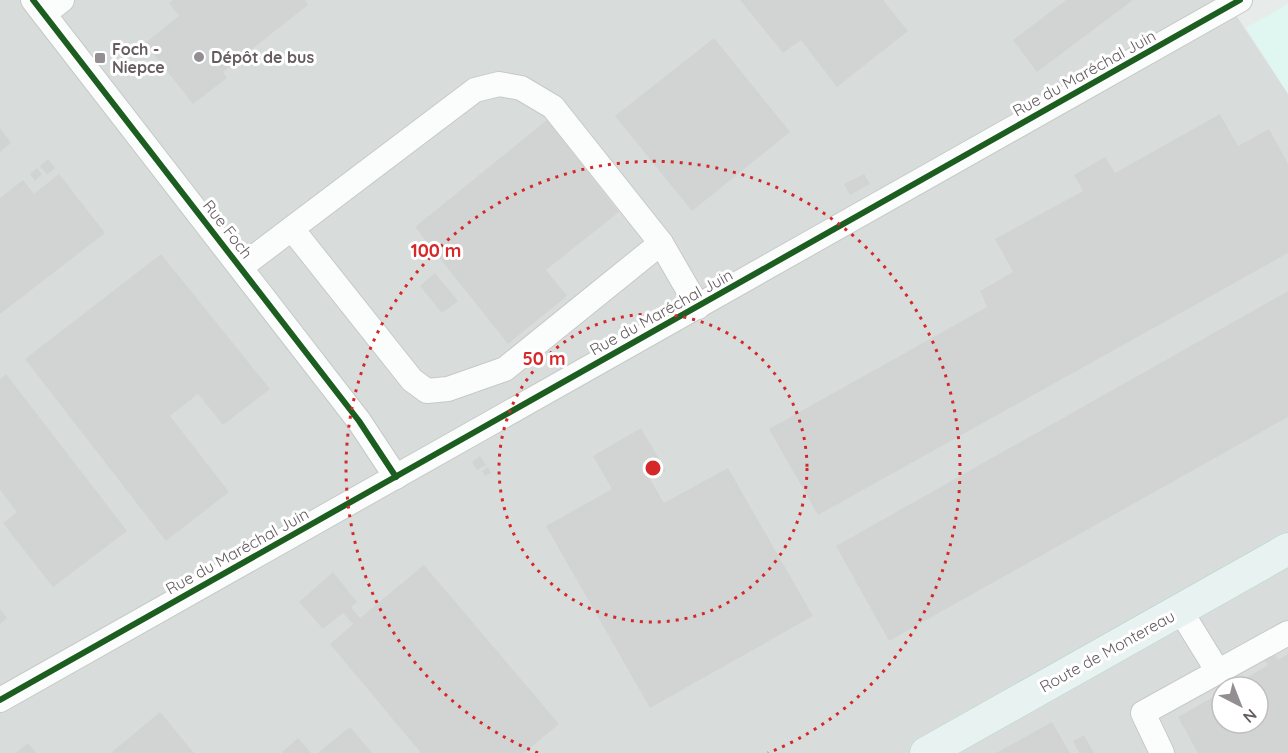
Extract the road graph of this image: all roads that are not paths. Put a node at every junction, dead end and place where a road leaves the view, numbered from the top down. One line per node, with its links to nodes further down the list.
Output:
1 (1240, 0): 6 (street, Rue du Maréchal Juin)
2 (47, 5): 5 (street, Rue Foch)
3 (292, 229): 4 (street); 4 (street); 5 (street)
4 (661, 243): 6 (street)
5 (241, 267): 7 (street, Rue Foch)
6 (698, 306): 7 (street, Rue du Maréchal Juin)
7 (396, 477): 12 (street, Rue du Maréchal Juin)
8 (1286, 553): 9 (main road, Route de Montereau)
9 (1180, 610): 11 (street); 13 (main road, Route de Montereau)
10 (1288, 633): 11 (street)
11 (1217, 670): 14 (street)
12 (0, 700)
13 (926, 753)
14 (1162, 753)

